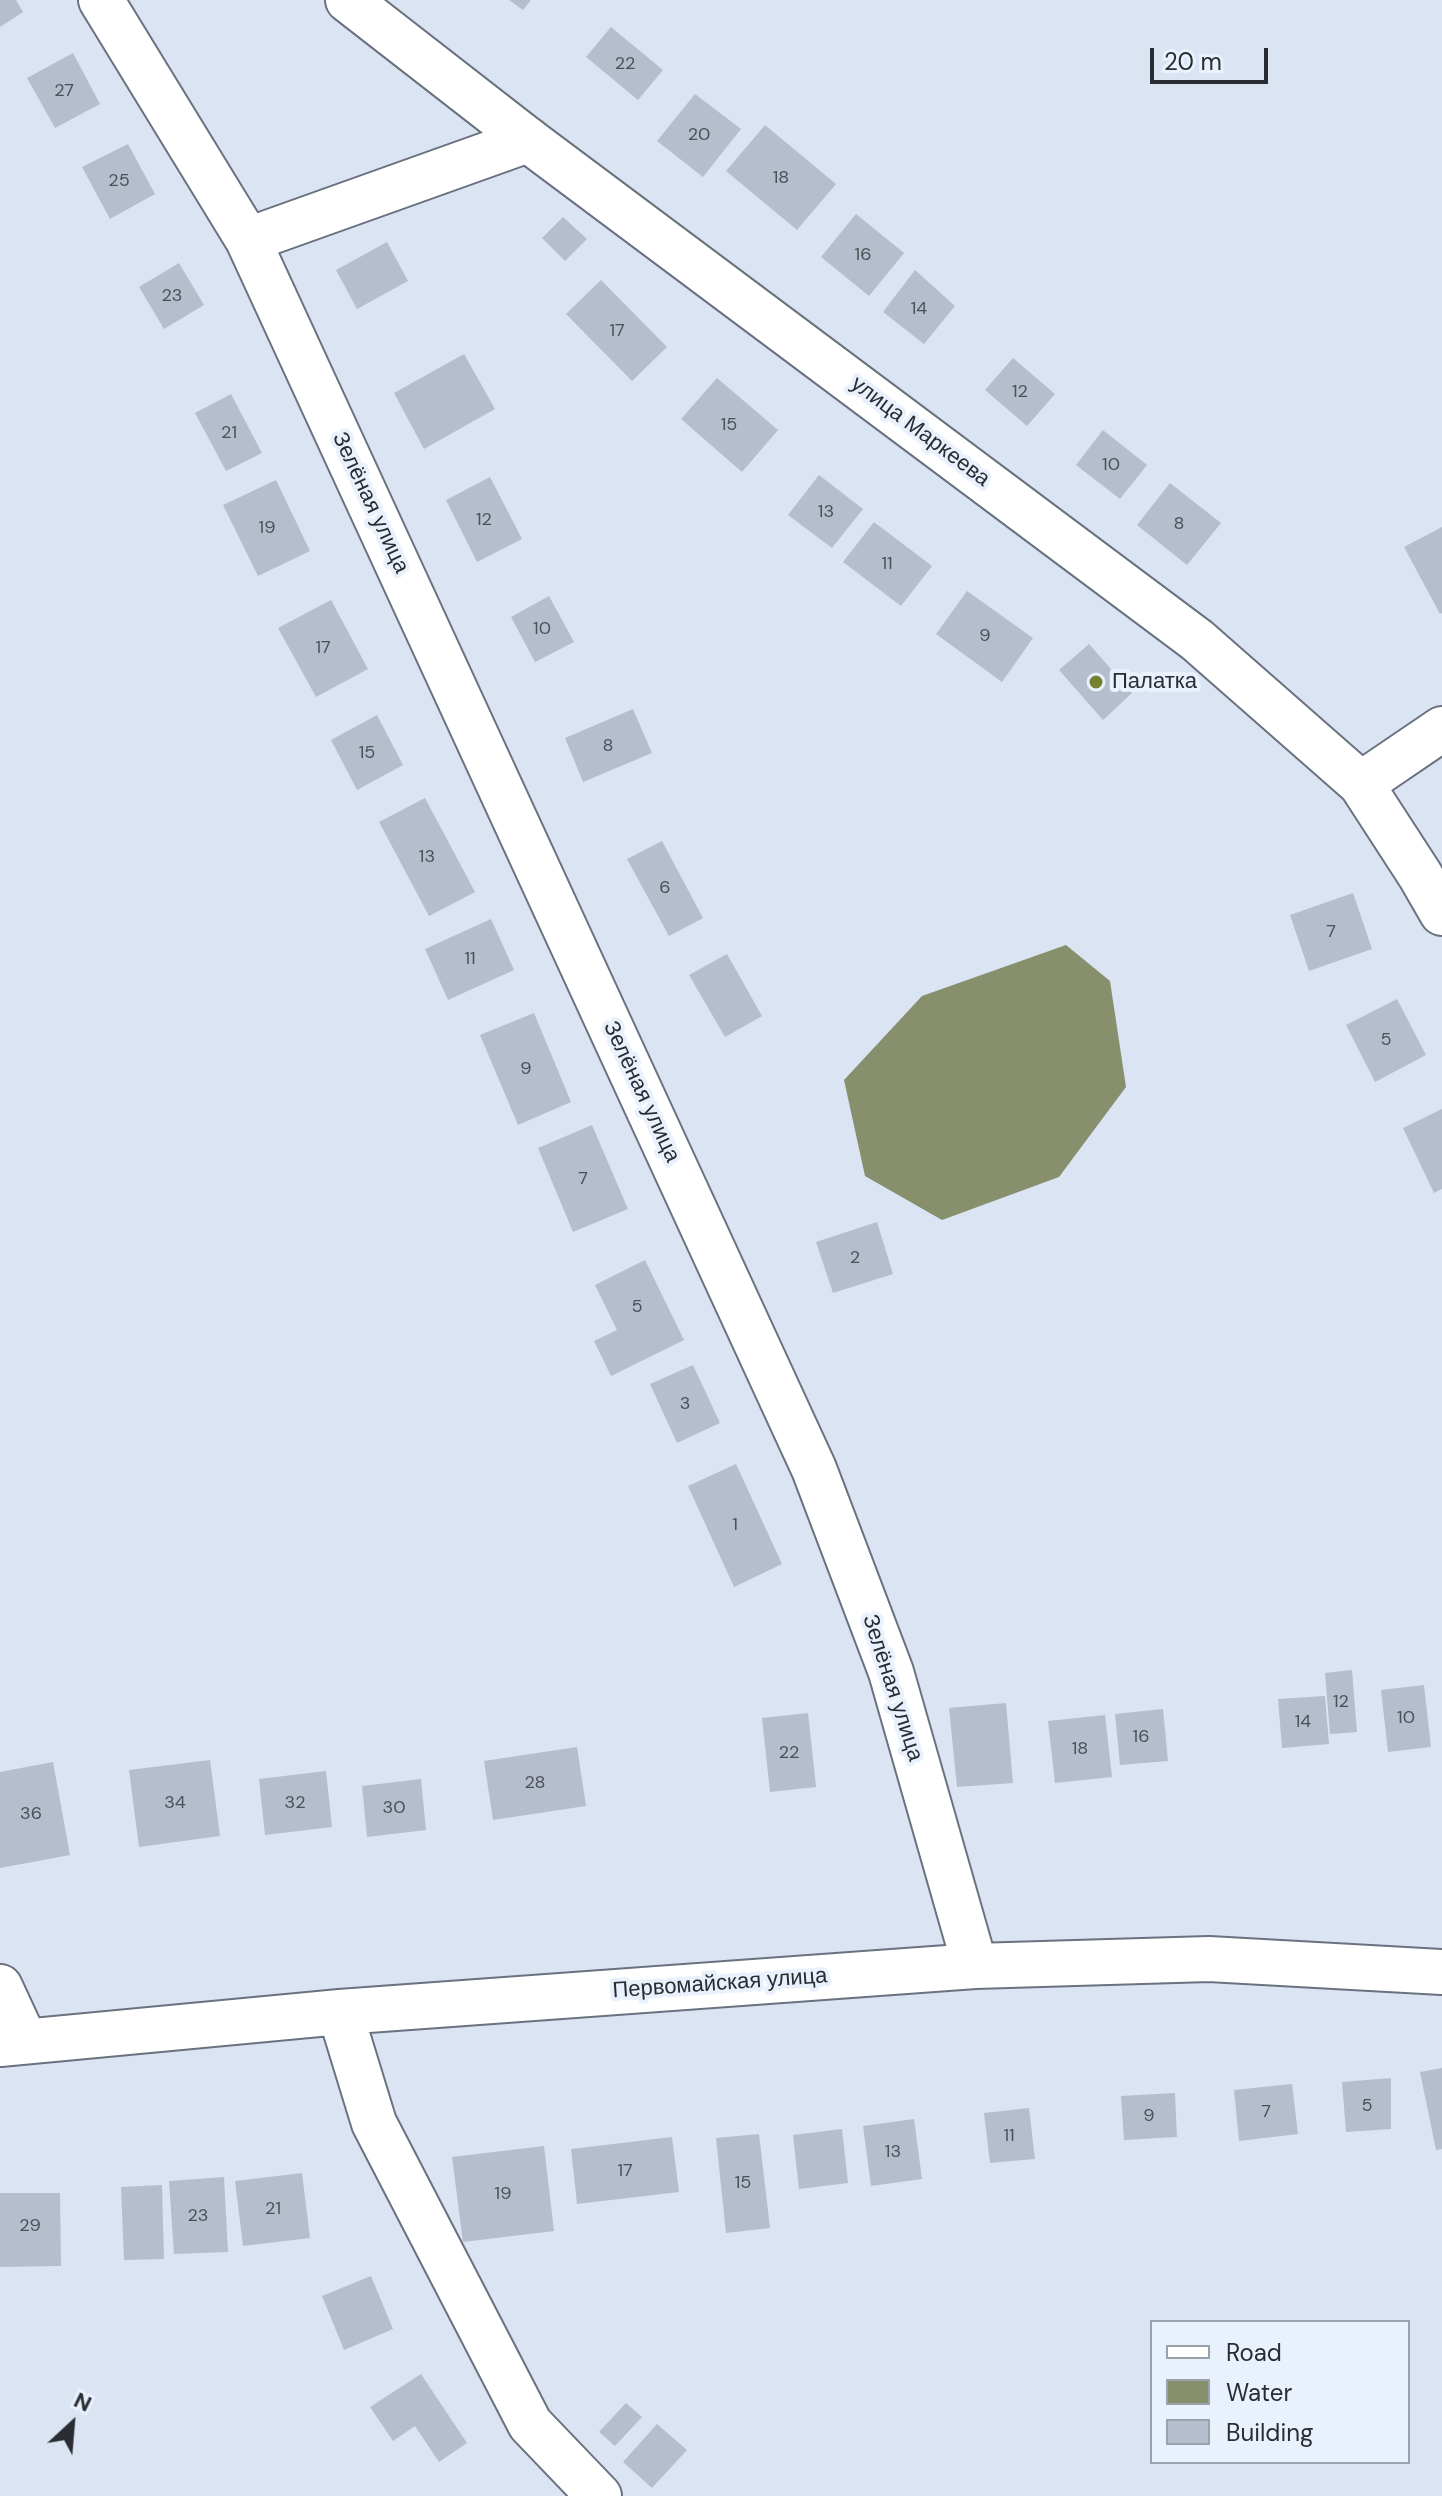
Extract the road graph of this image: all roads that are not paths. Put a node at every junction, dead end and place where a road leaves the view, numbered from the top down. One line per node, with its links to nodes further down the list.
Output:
1 (101, 0): 4 (street, Зелёная улица)
2 (348, 0): 3 (street, улица Маркеева)
3 (528, 140): 4 (street); 6 (street, улица Маркеева)
4 (248, 240): 8 (street, Зелёная улица)
5 (1442, 729): 6 (street)
6 (1361, 784): 7 (street, улица Маркеева)
7 (1442, 913)
8 (975, 1966): 9 (street, Первомайская улица); 11 (street, Первомайская улица)
9 (1442, 1972)
10 (0, 1987): 12 (street)
11 (340, 2012): 12 (street, Первомайская улица); 13 (street)
12 (13, 2043)
13 (599, 2496)

